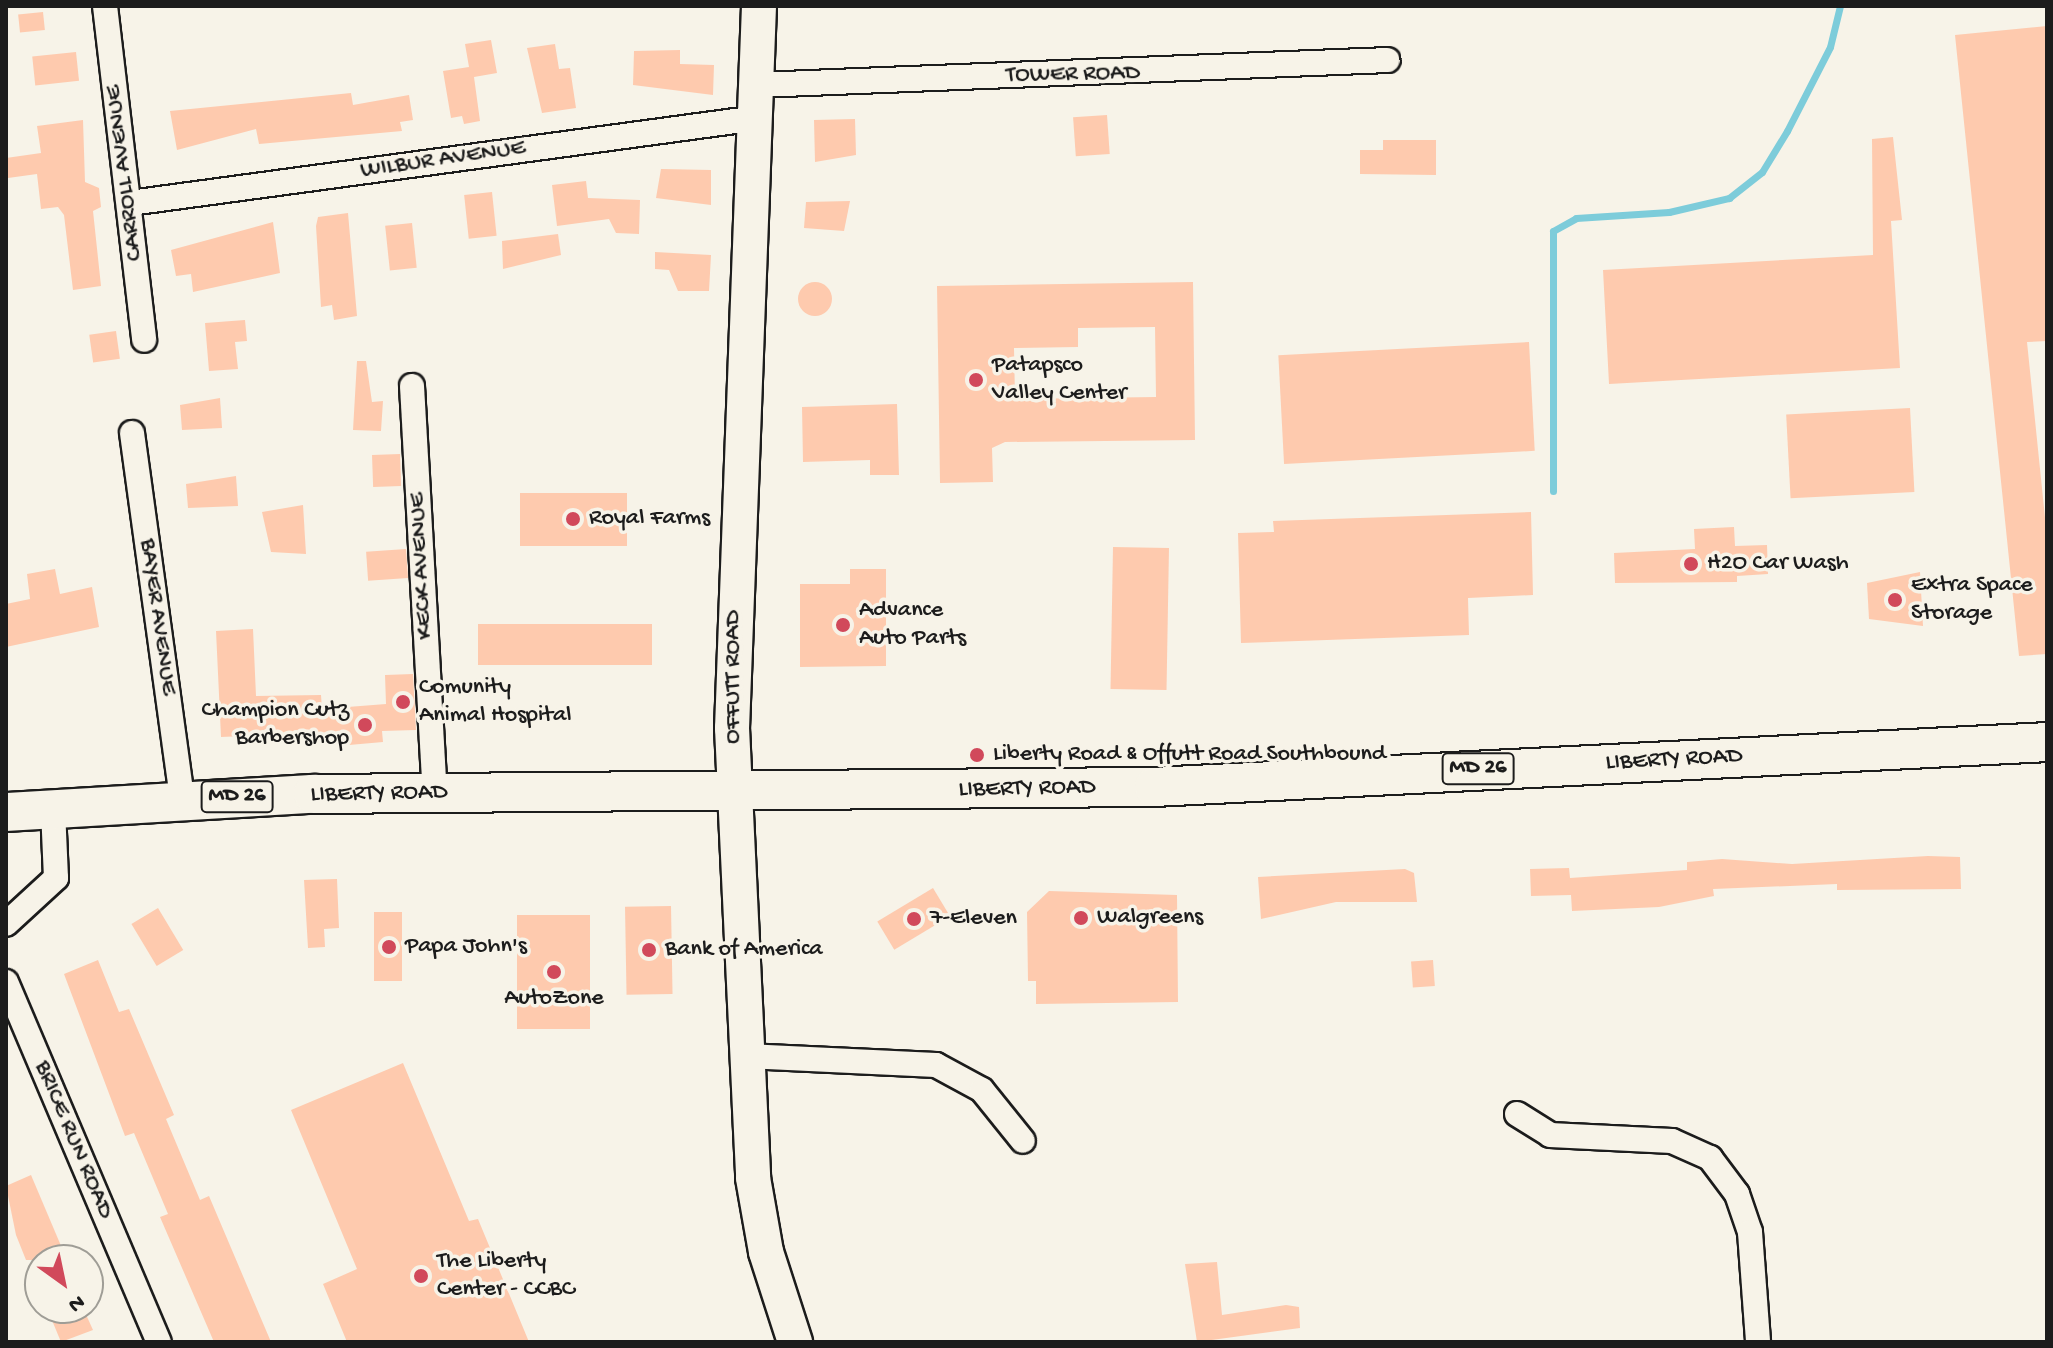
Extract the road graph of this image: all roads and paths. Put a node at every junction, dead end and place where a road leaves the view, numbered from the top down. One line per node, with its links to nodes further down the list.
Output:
1 (105, 6): 5 (street, CARROLL AVENUE)
2 (759, 6): 4 (street, OFFUTT ROAD)
3 (1388, 60): 4 (street, TOWER ROAD)
4 (757, 102): 5 (street, WILBUR AVENUE); 10 (street, OFFUTT ROAD)
5 (130, 203): 6 (street, CARROLL AVENUE)
6 (144, 340)
7 (412, 386): 11 (street, KECK AVENUE)
8 (132, 433): 12 (street, BAYER AVENUE)
9 (2047, 742): 10 (main road, LIBERTY ROAD / MD 26)
10 (736, 792): 11 (main road, LIBERTY ROAD / MD 26); 17 (street, OFFUTT ROAD)
11 (435, 793): 12 (main road, LIBERTY ROAD / MD 26)
12 (182, 800): 13 (main road, LIBERTY ROAD / MD 26)
13 (53, 808): 14 (main road, LIBERTY ROAD / MD 26); 15 (street)
14 (6, 812)
15 (6, 924)
16 (6, 982): 20 (street, BRICE RUN ROAD)
17 (746, 1056): 19 (street); 21 (street, OFFUTT ROAD)
18 (1517, 1114): 22 (street)
19 (1023, 1141)
20 (159, 1342)
21 (795, 1342)
22 (1758, 1342)

